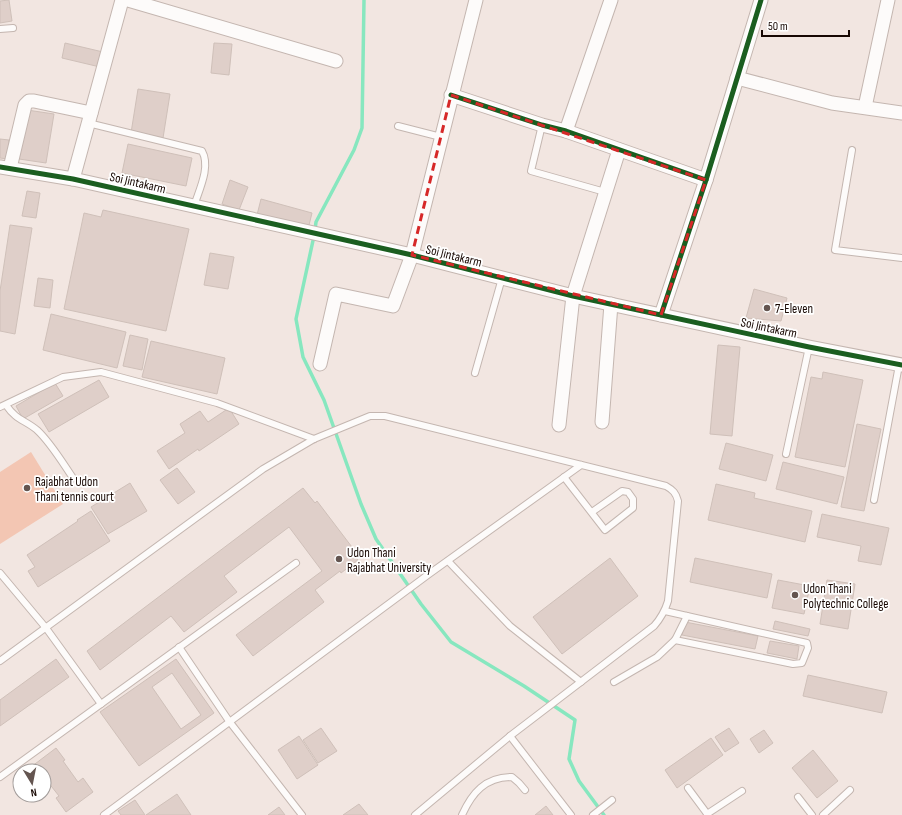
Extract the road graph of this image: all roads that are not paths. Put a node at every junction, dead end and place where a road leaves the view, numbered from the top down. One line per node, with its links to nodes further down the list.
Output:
1 (122, 0): 14 (street)
2 (128, 0): 9 (street)
3 (476, 0): 11 (street)
4 (612, 0): 17 (street)
5 (761, 0): 10 (street)
6 (888, 0): 12 (street)
7 (13, 28): 8 (lane)
8 (0, 30)
9 (336, 62)
10 (737, 78): 12 (street); 23 (street)
11 (451, 95): 15 (street); 18 (street)
12 (865, 108): 13 (street)
13 (902, 113)
14 (90, 118): 21 (street); 22 (street); 25 (lane)
15 (542, 125): 17 (street); 24 (lane)
16 (398, 126): 18 (lane)
17 (566, 132): 19 (street)
18 (441, 137): 26 (street)
19 (619, 150): 23 (street); 24 (street)
20 (852, 150): 27 (lane)
21 (5, 167): 22 (street, Soi Jintakarm)
22 (73, 179): 25 (street, Soi Jintakarm)
23 (706, 180): 31 (street)
24 (605, 192): 29 (street)
25 (194, 206): 26 (street, Soi Jintakarm)
26 (412, 255): 28 (street, Soi Jintakarm); 33 (street)
27 (902, 258)
28 (502, 278): 29 (street, Soi Jintakarm); 35 (lane)
29 (574, 296): 30 (street, Soi Jintakarm); 38 (street)
30 (611, 304): 31 (street, Soi Jintakarm); 37 (street)
31 (661, 315): 32 (street, Soi Jintakarm)
32 (809, 347): 34 (street, Soi Jintakarm); 40 (lane)
33 (320, 364)
34 (901, 365): 44 (lane)
35 (475, 373)
36 (3, 406): 39 (lane); 43 (lane)
37 (602, 422)
38 (559, 425)
39 (314, 439): 41 (lane); 51 (lane)
40 (786, 454)
41 (581, 465): 42 (lane); 49 (lane)
42 (564, 477): 45 (lane); 46 (lane)
43 (73, 478)
44 (874, 500)
45 (592, 512): 45 (lane)
46 (448, 561): 55 (lane); 58 (lane)
47 (296, 563): 53 (lane)
48 (0, 574): 51 (lane)
49 (665, 611): 50 (lane); 55 (lane)
50 (687, 616): 52 (lane); 52 (lane)
51 (46, 628): 54 (lane); 57 (lane)
52 (675, 640): 56 (lane)
53 (179, 647): 57 (lane); 58 (lane)
54 (0, 662)
55 (581, 682): 59 (lane)
56 (614, 682)
57 (101, 704): 60 (lane)
58 (229, 721): 68 (lane); 69 (lane)
59 (510, 736): 70 (lane); 72 (lane)
60 (0, 776)
61 (688, 788): 67 (lane)
62 (525, 790): 71 (lane)
63 (850, 790): 75 (lane)
64 (742, 791): 67 (lane)
65 (798, 797): 74 (lane)
66 (612, 800): 73 (lane)
67 (707, 814)
68 (104, 815)
69 (302, 815)
70 (415, 815)
71 (462, 815)
72 (571, 815)
73 (593, 815)
74 (812, 815)
75 (823, 815)

